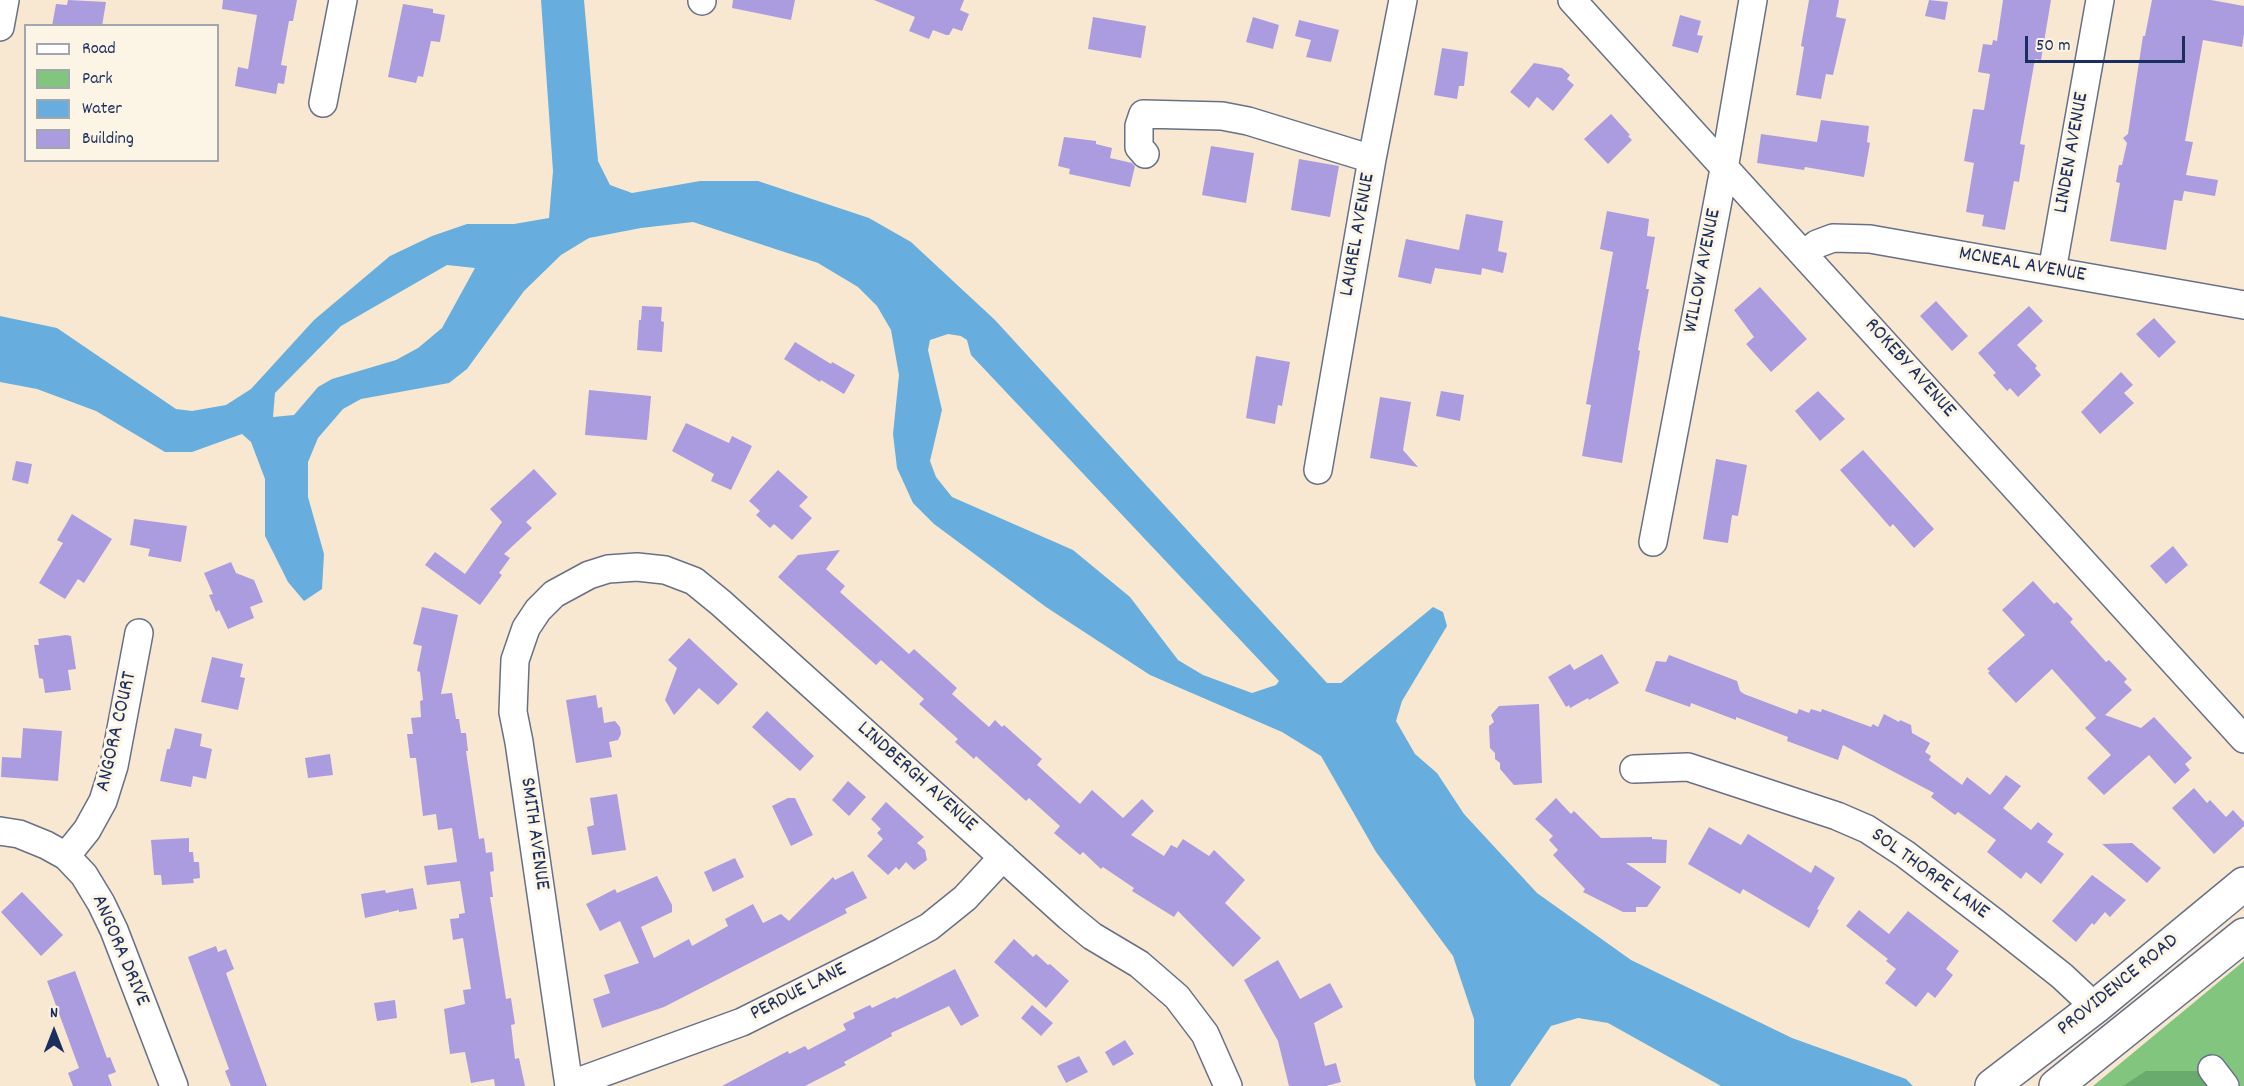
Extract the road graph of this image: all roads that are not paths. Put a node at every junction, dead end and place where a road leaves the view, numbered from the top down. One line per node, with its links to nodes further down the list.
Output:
1 (5, 0): 7 (street)
2 (343, 0): 8 (street)
3 (1403, 0): 10 (street, LAUREL AVENUE)
4 (1572, 0): 11 (street, ROKEBY AVENUE)
5 (1753, 0): 11 (street, WILLOW AVENUE)
6 (2100, 0): 13 (street, LINDEN AVENUE)
7 (0, 27)
8 (323, 103)
9 (1145, 154): 10 (street)
10 (1372, 159): 15 (street, LAUREL AVENUE)
11 (1724, 169): 12 (street, ROKEBY AVENUE); 16 (street, WILLOW AVENUE)
12 (1804, 254): 13 (street, MCNEAL AVENUE); 19 (street, ROKEBY AVENUE)
13 (2052, 271): 14 (street, MCNEAL AVENUE)
14 (2244, 305)
15 (1318, 470)
16 (1653, 542)
17 (554, 594): 23 (street, LINDBERGH AVENUE); 28 (street, SMITH AVENUE)
18 (139, 633): 22 (street, ANGORA COURT)
19 (2244, 739)
20 (1634, 769): 26 (street, SOL THORPE LANE)
21 (0, 831): 22 (street, ANGORA DRIVE)
22 (66, 856): 27 (street, ANGORA DRIVE)
23 (1003, 856): 28 (street, PERDUE LANE); 29 (street, LINDBERGH AVENUE)
24 (2244, 884): 26 (main road, PROVIDENCE ROAD)
25 (2244, 935): 31 (main road, PROVIDENCE ROAD)
26 (2095, 1007): 30 (main road, PROVIDENCE ROAD)
27 (174, 1086)
28 (569, 1086)
29 (1228, 1086)
30 (1992, 1086)
31 (2056, 1086)

